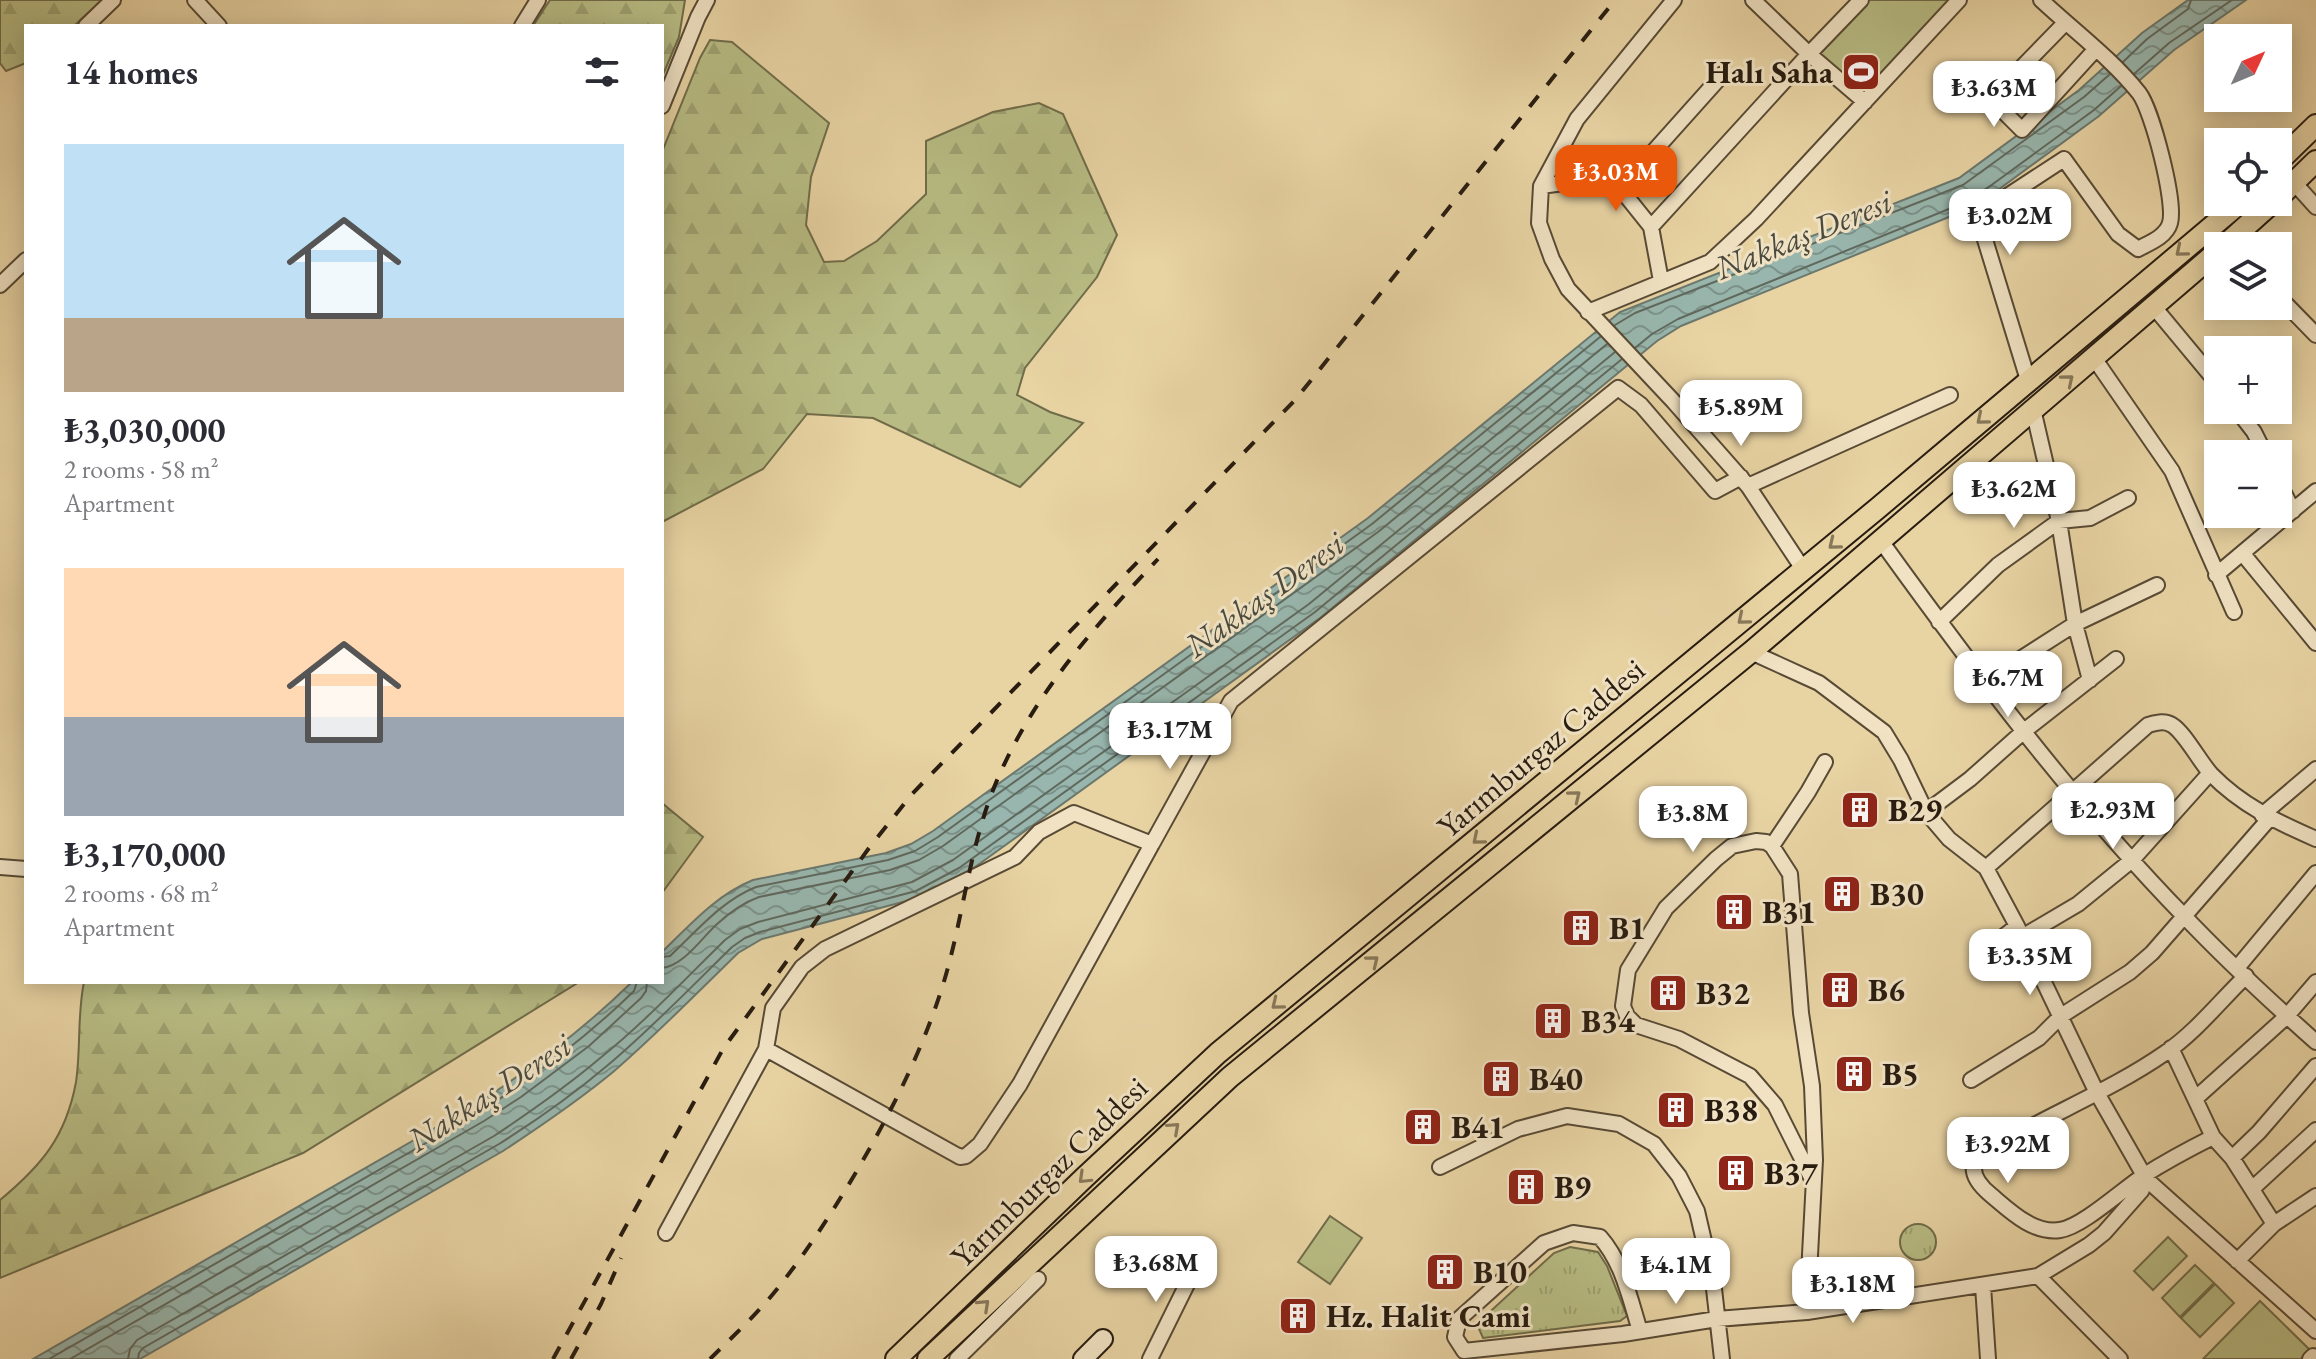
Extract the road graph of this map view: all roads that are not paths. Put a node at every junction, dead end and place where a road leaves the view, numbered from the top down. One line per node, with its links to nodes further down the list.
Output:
1 (113, 0): 11 (street)
2 (195, 0): 12 (street)
3 (538, 0): 13 (street)
4 (707, 0): 17 (street)
5 (1674, 0): 26 (street)
6 (1753, 0): 15 (street)
7 (1861, 0): 15 (street)
8 (1959, 0): 18 (street)
9 (2041, 0): 10 (street)
10 (2065, 23): 14 (street); 14 (street)
11 (88, 24)
12 (217, 24)
13 (523, 24)
14 (2100, 53): 45 (street)
15 (1809, 54): 18 (street); 33 (street)
16 (1723, 74): 28 (street)
17 (664, 101)
18 (1865, 102): 37 (street)
19 (2316, 125): 21 (main road)
20 (2316, 142): 22 (main road)
21 (2292, 148)
22 (2292, 161)
23 (2316, 161): 25 (main road)
24 (2316, 176): 27 (main road)
25 (2292, 185)
26 (1541, 186): 28 (street); 41 (street)
27 (2292, 189)
28 (1623, 192): 33 (street)
29 (2292, 199): 30 (street)
30 (2316, 207)
31 (2224, 216): 45 (main road, Yarımburgaz Caddesi, one-way to 45)
32 (2259, 216): 34 (main road, Yarımburgaz Caddesi)
33 (1651, 227): 37 (street)
34 (2241, 232)
35 (24, 262): 38 (street)
36 (2204, 264): 39 (main road, Yarımburgaz Caddesi)
37 (1661, 281): 41 (street)
38 (0, 285)
39 (2154, 307): 43 (main road, Yarımburgaz Caddesi); 44 (street)
40 (2292, 310): 42 (street)
41 (1588, 312): 48 (street)
42 (2316, 335)
43 (2094, 358): 47 (main road, Yarımburgaz Caddesi, one-way to 43); 57 (street)
44 (2204, 367)
45 (2028, 380): 52 (main road, Yarımburgaz Caddesi, one-way to 52)
46 (1950, 395): 48 (street)
47 (2033, 409): 53 (street); 54 (main road, Yarımburgaz Caddesi)
48 (1745, 481): 56 (street); 75 (street)
49 (2316, 491): 51 (street)
50 (2128, 498): 53 (street)
51 (2293, 511): 55 (street)
52 (1864, 519): 54 (main road); 56 (main road, Yarımburgaz Caddesi, one-way to 56)
53 (2059, 521): 60 (street); 61 (street)
54 (1881, 541): 60 (street); 63 (main road, Yarımburgaz Caddesi)
55 (2243, 554): 57 (street); 62 (street)
56 (1803, 569): 116 (main road, Yarımburgaz Caddesi, one-way to 116)
57 (2216, 575): 59 (street)
58 (2157, 585): 61 (street)
59 (2234, 612)
60 (1939, 622): 66 (street)
61 (2075, 624): 65 (street); 66 (street)
62 (2316, 643)
63 (1751, 652): 72 (street); 117 (main road, Yarımburgaz Caddesi, one-way to 63)
64 (2116, 659): 65 (street)
65 (2090, 680): 67 (street)
66 (1986, 681): 67 (street)
67 (2024, 731): 71 (street); 72 (street)
68 (1825, 762): 76 (street)
69 (2316, 769): 73 (street)
70 (2210, 773): 71 (street); 73 (street); 77 (street)
71 (2074, 792): 77 (street); 79 (street)
72 (1926, 812): 79 (street)
73 (2266, 817): 74 (street); 82 (street)
74 (2316, 839)
75 (1152, 844): 91 (street); 91 (street)
76 (1772, 846): 100 (street); 100 (street)
77 (2132, 860): 82 (street); 83 (street)
78 (0, 867): 80 (street)
79 (1986, 868): 83 (street)
80 (24, 869)
81 (2316, 873): 85 (street)
82 (2184, 916): 85 (street); 87 (street)
83 (2019, 931): 84 (street); 87 (street)
84 (1980, 955)
85 (2242, 972): 88 (street); 90 (street)
86 (2316, 982): 88 (street)
87 (2061, 1016): 93 (street); 94 (street)
88 (2286, 1017): 89 (street); 95 (street)
89 (2316, 1042)
90 (2171, 1048): 94 (street); 95 (street)
91 (766, 1049): 105 (street)
92 (2316, 1066): 98 (street)
93 (1971, 1080)
94 (2097, 1093): 101 (street); 101 (street)
95 (2196, 1098): 97 (street)
96 (2316, 1130): 102 (street)
97 (2213, 1137): 98 (street); 101 (street)
98 (2232, 1158): 102 (street)
99 (1440, 1167): 112 (street)
100 (1813, 1181): 111 (street)
101 (2143, 1183): 106 (street); 108 (street)
102 (2253, 1188): 104 (street)
103 (2316, 1196): 104 (street)
104 (2274, 1224): 106 (street)
105 (666, 1233)
106 (2237, 1261): 114 (street)
107 (1196, 1266): 120 (street)
108 (2038, 1276): 110 (street); 123 (street)
109 (1038, 1279): 118 (street)
110 (1983, 1286): 111 (street); 122 (street)
111 (1807, 1312): 112 (street)
112 (1717, 1319): 113 (street); 121 (street)
113 (1640, 1331): 113 (street)
114 (2316, 1331)
115 (1103, 1339): 119 (street)
116 (896, 1359)
117 (928, 1359)
118 (957, 1359)
119 (1083, 1359)
120 (1150, 1359)
121 (1722, 1359)
122 (1988, 1359)
123 (2120, 1359)

